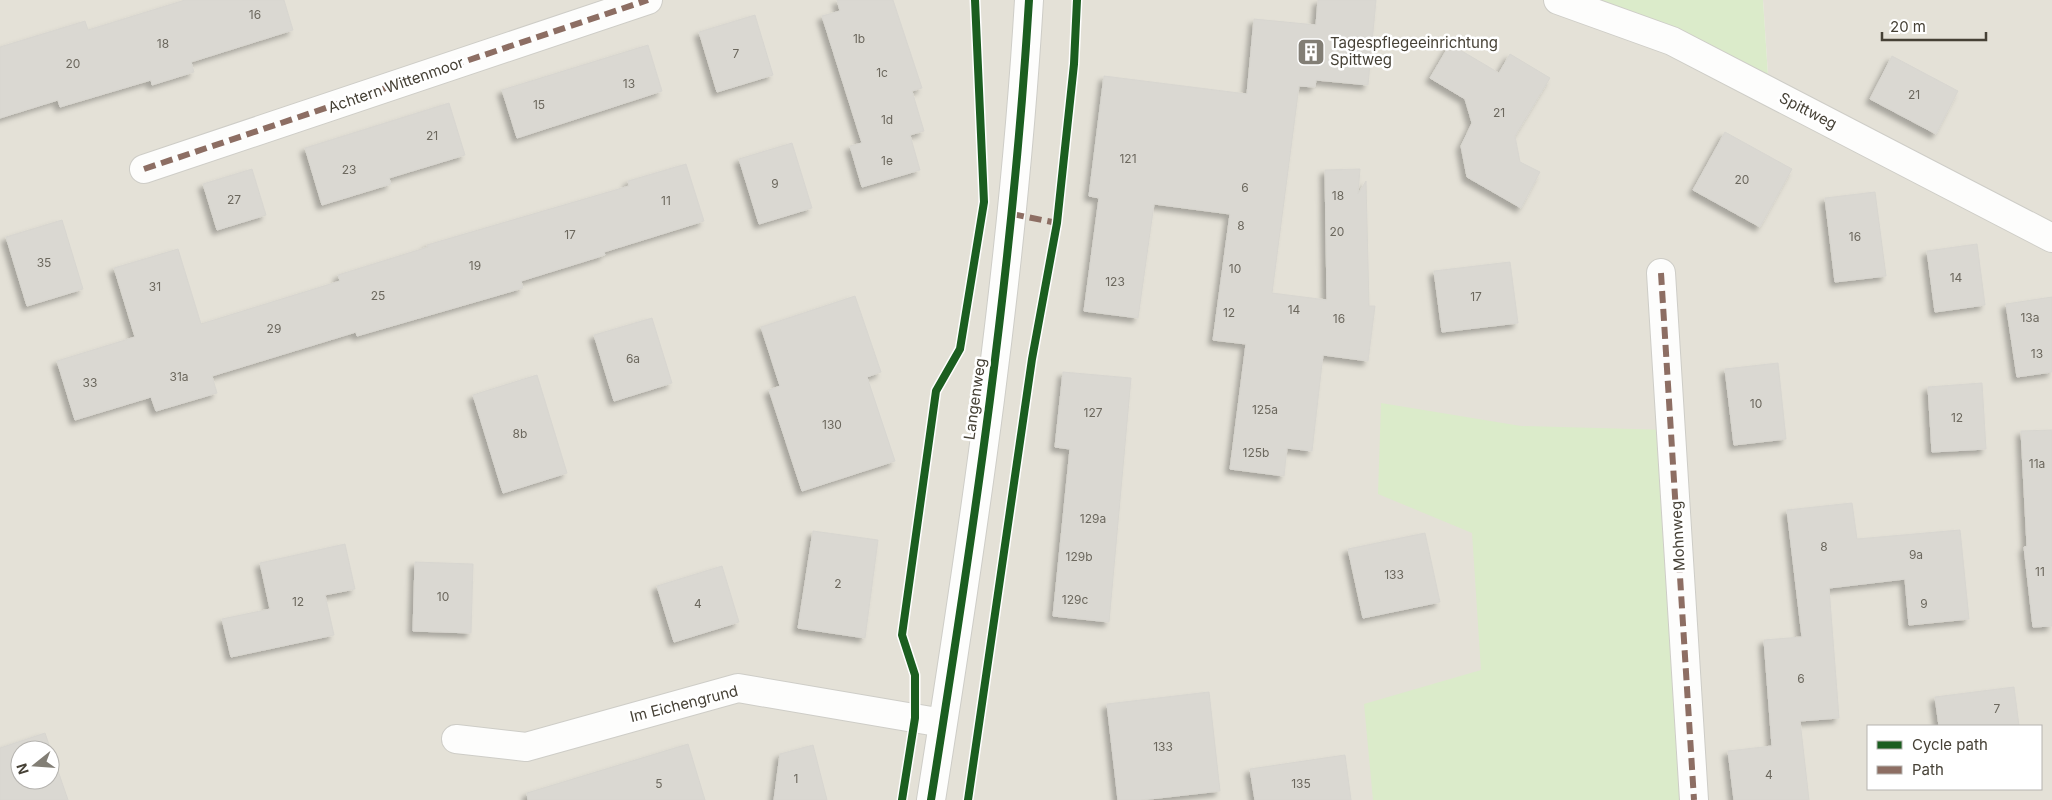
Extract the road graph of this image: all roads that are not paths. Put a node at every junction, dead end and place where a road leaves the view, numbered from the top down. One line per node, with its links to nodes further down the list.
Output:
1 (648, 0): 4 (street, Achtern Wittenmoor)
2 (1029, 0): 7 (street, Langenweg)
3 (1558, 0): 5 (street, Spittweg)
4 (144, 169)
5 (2052, 238)
6 (1662, 273): 10 (street, Mohnweg)
7 (943, 723): 8 (street, Im Eichengrund); 9 (street, Langenweg)
8 (456, 739)
9 (931, 800)
10 (1694, 800)

